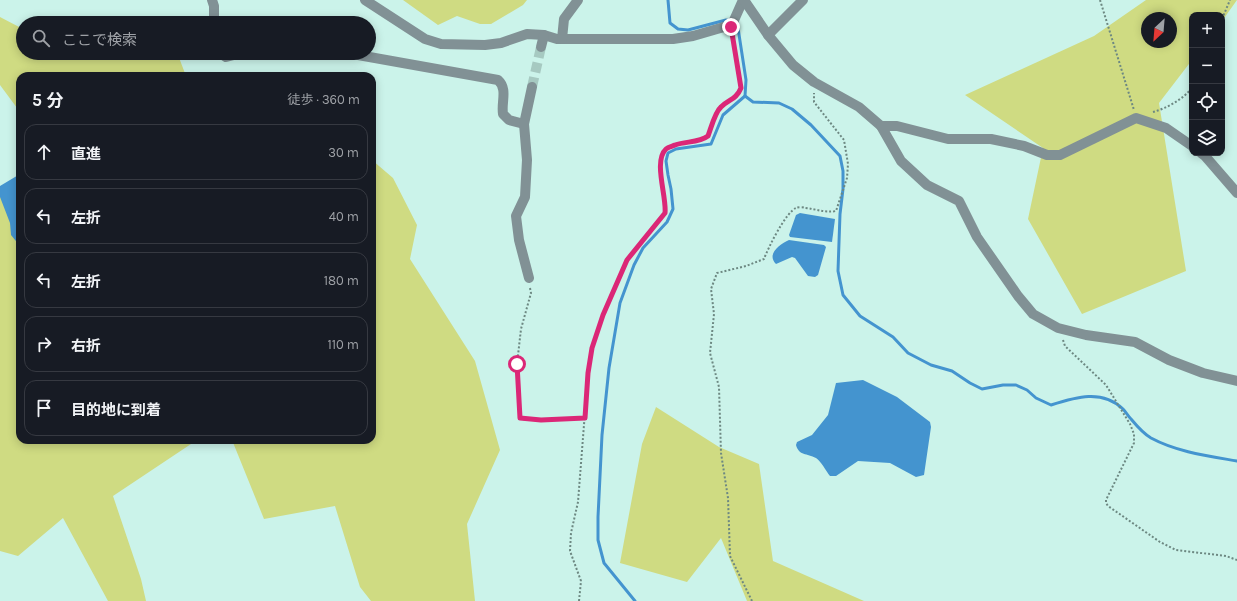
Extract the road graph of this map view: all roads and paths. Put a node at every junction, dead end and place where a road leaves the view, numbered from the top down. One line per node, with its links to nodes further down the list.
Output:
1 (212, 0): 9 (street)
2 (365, 0): 11 (street)
3 (578, 0): 13 (street)
4 (744, 0): 10 (street); 12 (street)
5 (803, 0): 12 (street)
6 (1100, 0): 19 (path)
7 (1230, 0): 8 (path)
8 (1225, 12)
9 (214, 16)
10 (731, 27): 13 (street); 28 (path)
11 (544, 35): 13 (street); 14 (street)
12 (768, 35): 16 (street)
13 (562, 39)
14 (541, 47)
15 (376, 58): 20 (street)
16 (814, 82): 21 (street); 31 (path)
17 (532, 88): 20 (street)
18 (1189, 91): 19 (path)
19 (1136, 118): 21 (street); 22 (street)
20 (524, 124): 25 (street)
21 (881, 126): 26 (street)
22 (1189, 144)
23 (1205, 156): 24 (street)
24 (1237, 193)
25 (529, 278): 28 (path)
26 (1058, 328): 27 (street); 29 (path)
27 (1237, 381)
28 (585, 418): 30 (path)
29 (1237, 560)
30 (579, 601)
31 (752, 601)

